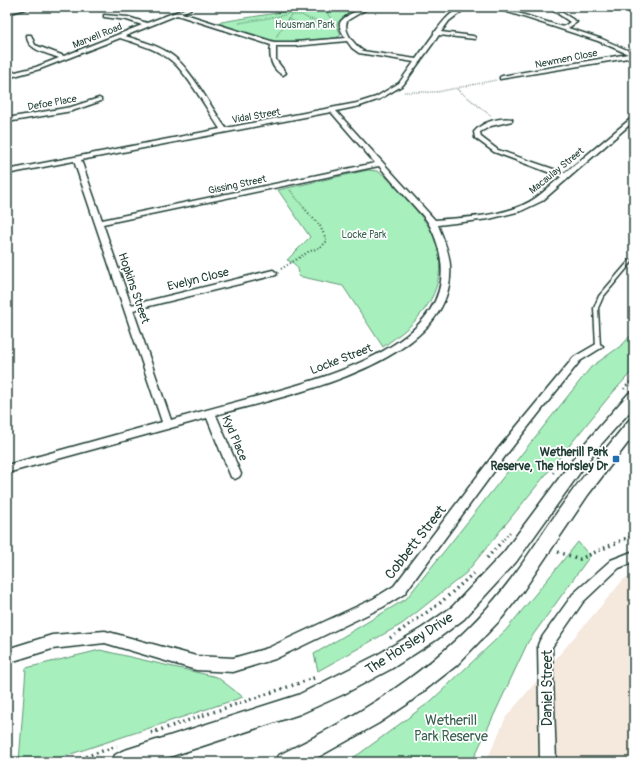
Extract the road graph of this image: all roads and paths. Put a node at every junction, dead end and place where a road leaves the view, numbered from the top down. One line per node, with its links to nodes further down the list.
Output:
1 (29, 7): 9 (street)
2 (193, 7): 10 (street, Marvell Road)
3 (293, 7): 11 (path)
4 (322, 7): 15 (path)
5 (368, 7): 16 (street)
6 (468, 7): 20 (street, Vidal Street)
7 (494, 7): 19 (street)
8 (550, 7): 19 (street)
9 (7, 12)
10 (176, 13): 18 (street, Marvell Road); 25 (street)
11 (290, 14): 13 (path); 14 (path); 17 (path)
12 (106, 16): 18 (street)
13 (287, 19): 14 (path); 25 (path)
14 (328, 22): 15 (path)
15 (334, 22): 16 (path)
16 (344, 22): 24 (street)
17 (236, 24)
18 (147, 25): 22 (street, Marvell Road)
19 (564, 29): 26 (street)
20 (436, 33): 23 (street); 28 (street, Vidal Street)
21 (29, 36): 27 (street)
22 (120, 36): 27 (street, Marvell Road); 40 (street)
23 (473, 38)
24 (349, 39): 25 (street); 28 (street)
25 (273, 44): 29 (street)
26 (634, 55): 31 (street, Newmen Close)
27 (64, 58): 30 (street, Marvell Road)
28 (417, 61): 33 (street, Vidal Street)
29 (283, 73)
30 (7, 76)
31 (502, 78): 32 (path)
32 (457, 89): 33 (path); 39 (path)
33 (390, 92): 35 (street, Vidal Street)
34 (99, 100): 37 (street, Defoe Place)
35 (333, 111): 40 (street, Vidal Street); 42 (street, Locke Street)
36 (634, 118): 44 (street, Macaulay Street)
37 (7, 120)
38 (510, 120): 39 (street)
39 (498, 121): 44 (street)
40 (224, 131): 41 (street, Vidal Street)
41 (77, 158): 43 (street, Vidal Street); 46 (street, Hopkins Street)
42 (380, 164): 45 (street, Gissing Street); 47 (street, Locke Street)
43 (7, 172)
44 (566, 176): 47 (street, Macaulay Street)
45 (285, 184): 46 (street, Gissing Street); 49 (path)
46 (98, 223): 50 (street, Hopkins Street)
47 (434, 223): 53 (street, Locke Street)
48 (631, 261): 51 (lane, Cobbett Street)
49 (273, 273): 50 (street, Evelyn Close)
50 (129, 308): 55 (street, Hopkins Street)
51 (598, 346): 61 (street, Cobbett Street)
52 (634, 397): 62 (main road, The Horsley Drive)
53 (210, 413): 55 (street, Locke Street); 57 (street, Kyd Place)
54 (634, 424): 63 (main road)
55 (168, 425): 56 (street, Locke Street)
56 (7, 469)
57 (235, 474)
58 (634, 535): 59 (path)
59 (558, 552)
60 (634, 556): 64 (street, Daniel Street)
61 (7, 656)
62 (122, 762)
63 (286, 762)
64 (548, 762)

